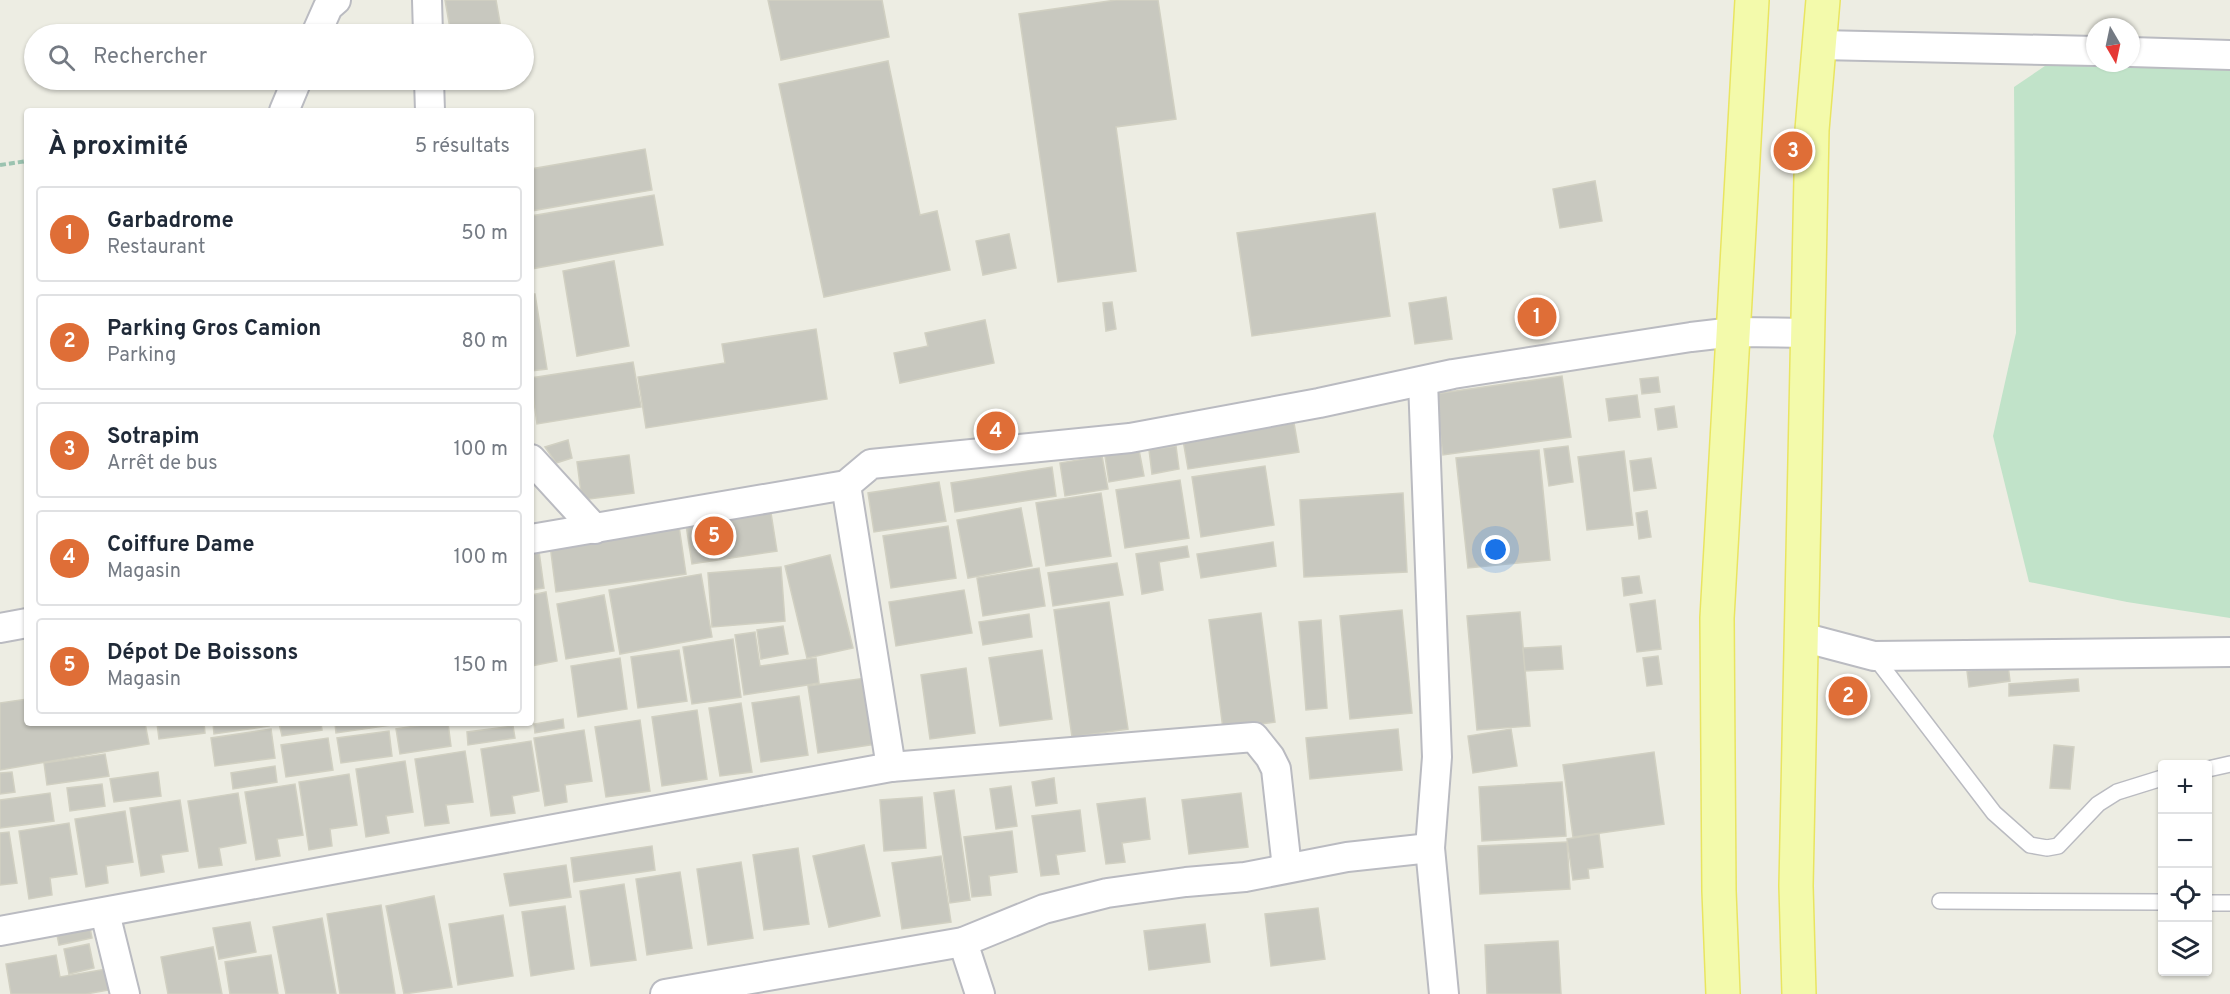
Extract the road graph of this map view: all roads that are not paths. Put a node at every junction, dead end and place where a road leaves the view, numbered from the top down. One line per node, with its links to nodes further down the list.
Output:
1 (336, 0): 5 (street)
2 (427, 0): 6 (street)
3 (1752, 0): 15 (main road)
4 (1823, 0): 7 (main road)
5 (320, 24)
6 (428, 24)
7 (1820, 45): 8 (street); 16 (main road)
8 (2086, 51)
9 (2140, 52): 10 (street)
10 (2230, 55)
11 (293, 90): 13 (street)
12 (429, 90): 14 (street)
13 (285, 108)
14 (430, 108)
15 (1734, 332): 16 (street); 17 (street); 44 (main road)
16 (1808, 333): 24 (main road)
17 (1423, 381): 19 (street); 31 (street)
18 (534, 462): 20 (street)
19 (846, 485): 20 (street); 28 (street)
20 (595, 529): 21 (street)
21 (534, 539)
22 (24, 624): 23 (street)
23 (0, 628)
24 (1802, 637): 26 (street); 45 (main road)
25 (2230, 652): 26 (street)
26 (1874, 656): 30 (lane)
27 (2230, 764): 29 (lane)
28 (891, 767): 32 (street); 37 (street)
29 (2212, 768)
30 (2158, 780)
31 (1430, 848): 32 (street); 43 (street)
32 (1287, 868): 39 (street)
33 (1940, 901): 34 (lane)
34 (2158, 902)
35 (2212, 903): 36 (lane)
36 (2230, 903)
37 (105, 913): 38 (street); 40 (street)
38 (0, 931)
39 (963, 942): 41 (street); 42 (street)
40 (125, 994)
41 (664, 994)
42 (980, 994)
43 (1444, 994)
44 (1723, 994)
45 (1799, 994)

